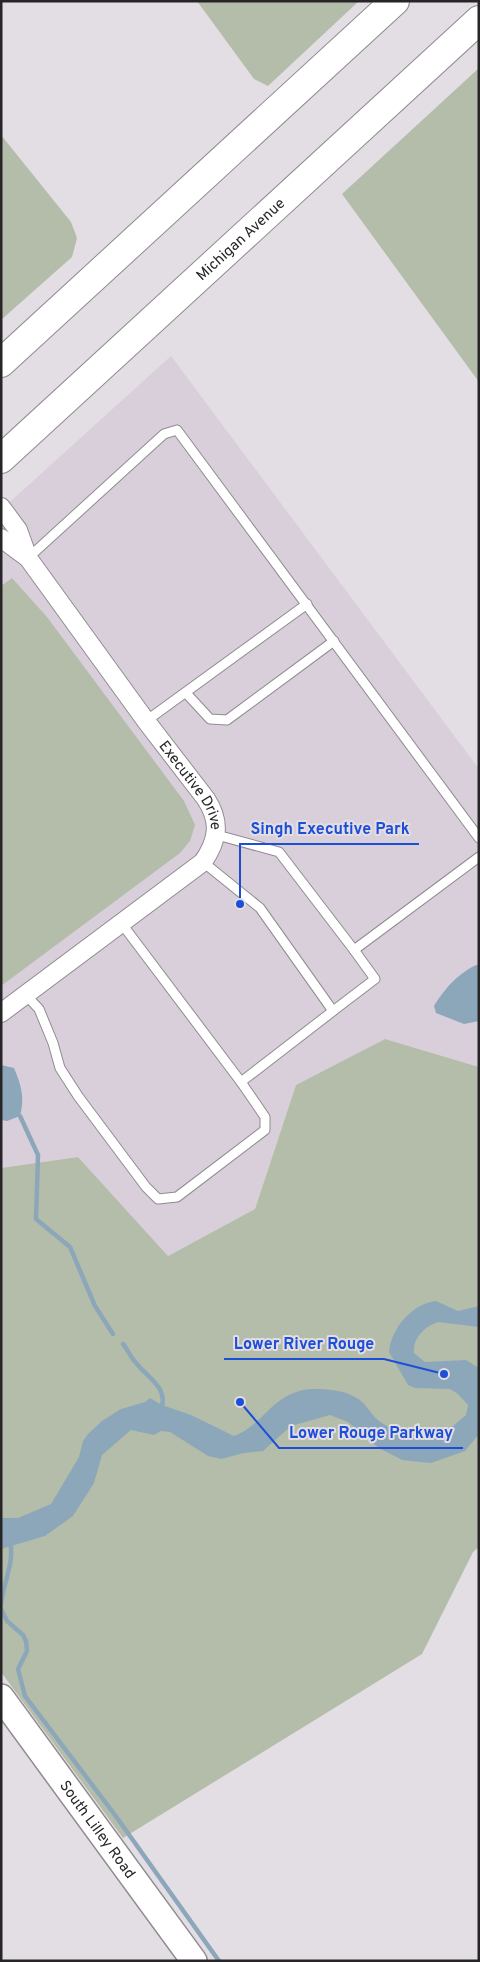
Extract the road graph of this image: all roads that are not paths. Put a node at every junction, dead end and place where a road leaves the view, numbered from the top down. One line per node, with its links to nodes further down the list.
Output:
1 (395, 1): 3 (main road)
2 (479, 20): 4 (main road, Michigan Avenue)
3 (1, 364)
4 (1, 459)
5 (1, 507): 7 (street, Executive Drive)
6 (1, 538): 7 (street, Executive Drive)
7 (28, 558): 8 (lane); 11 (street, Executive Drive)
8 (307, 604): 9 (lane); 10 (lane)
9 (334, 641): 10 (lane); 13 (lane)
10 (186, 692): 11 (lane)
11 (146, 721): 12 (street, Executive Drive)
12 (217, 835): 15 (street, Executive Drive); 17 (lane)
13 (479, 838)
14 (479, 857): 17 (lane)
15 (203, 862): 16 (street, Executive Drive); 19 (lane)
16 (122, 924): 18 (street, Executive Drive); 21 (lane)
17 (354, 950): 19 (lane)
18 (26, 995): 20 (street, Executive Drive); 21 (lane)
19 (333, 1010): 21 (lane)
20 (1, 1013)
21 (241, 1082)
22 (1, 1697): 23 (street, South Lilley Road)
23 (194, 1961)

